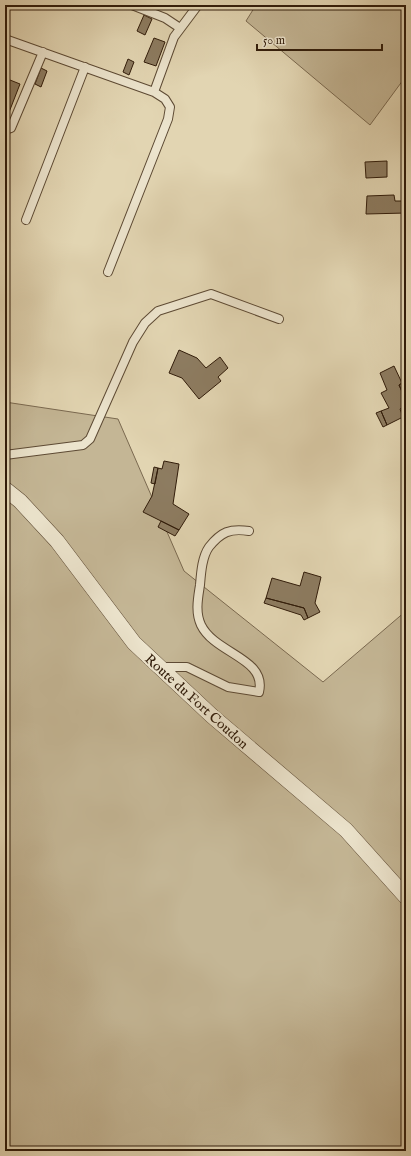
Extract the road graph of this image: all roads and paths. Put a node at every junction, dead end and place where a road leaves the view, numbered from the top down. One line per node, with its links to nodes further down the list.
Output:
1 (132, 5): 3 (lane)
2 (198, 5): 3 (lane)
3 (180, 28): 7 (lane)
4 (5, 39): 5 (lane)
5 (43, 52): 6 (lane); 8 (lane)
6 (85, 67): 7 (lane); 9 (lane)
7 (154, 92): 10 (lane)
8 (5, 130)
9 (26, 220)
10 (108, 272)
11 (279, 319): 12 (lane)
12 (5, 455)
13 (5, 489): 15 (street, Route du Fort Coudon)
14 (249, 531): 15 (lane)
15 (160, 667): 16 (street, Route du Fort Coudon)
16 (406, 897)

